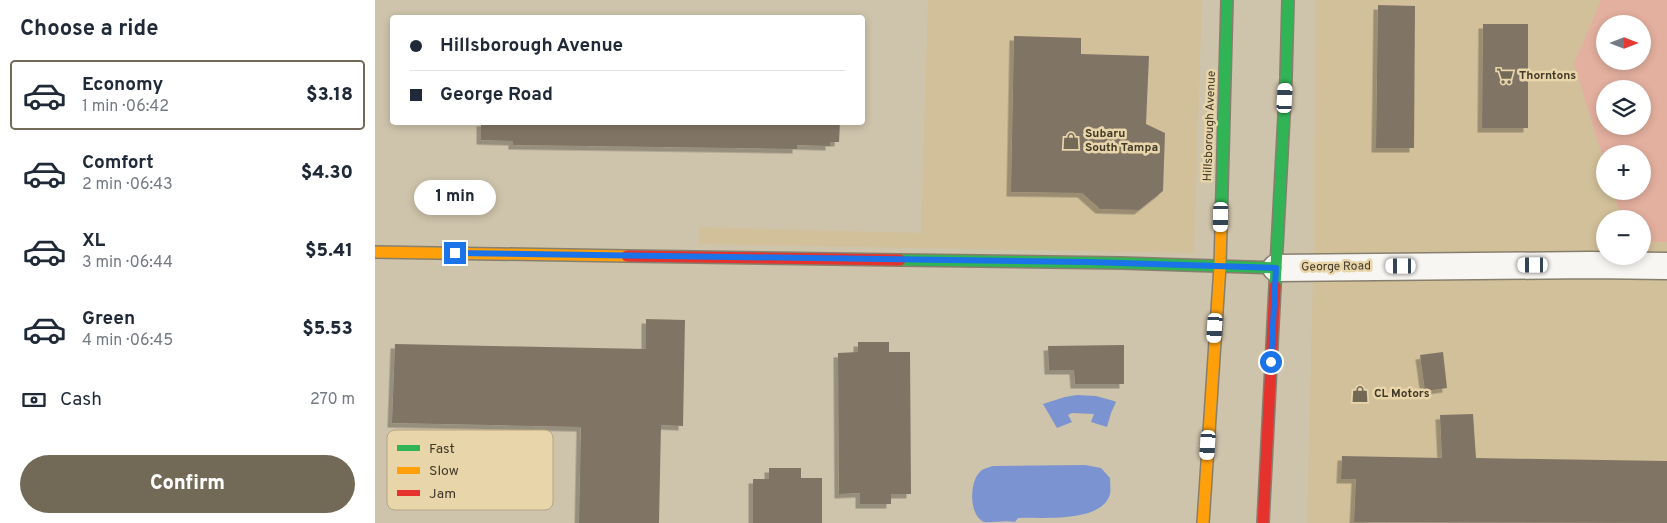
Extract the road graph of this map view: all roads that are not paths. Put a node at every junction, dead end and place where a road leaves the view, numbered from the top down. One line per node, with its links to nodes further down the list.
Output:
1 (1227, 0): 4 (main road, Hillsborough Avenue)
2 (1288, 0): 6 (main road)
3 (375, 252): 4 (main road, George Road)
4 (1219, 266): 6 (main road, George Road); 7 (main road, Hillsborough Avenue)
5 (1667, 266): 6 (street, George Road)
6 (1276, 268): 8 (main road)
7 (1203, 523)
8 (1263, 523)

